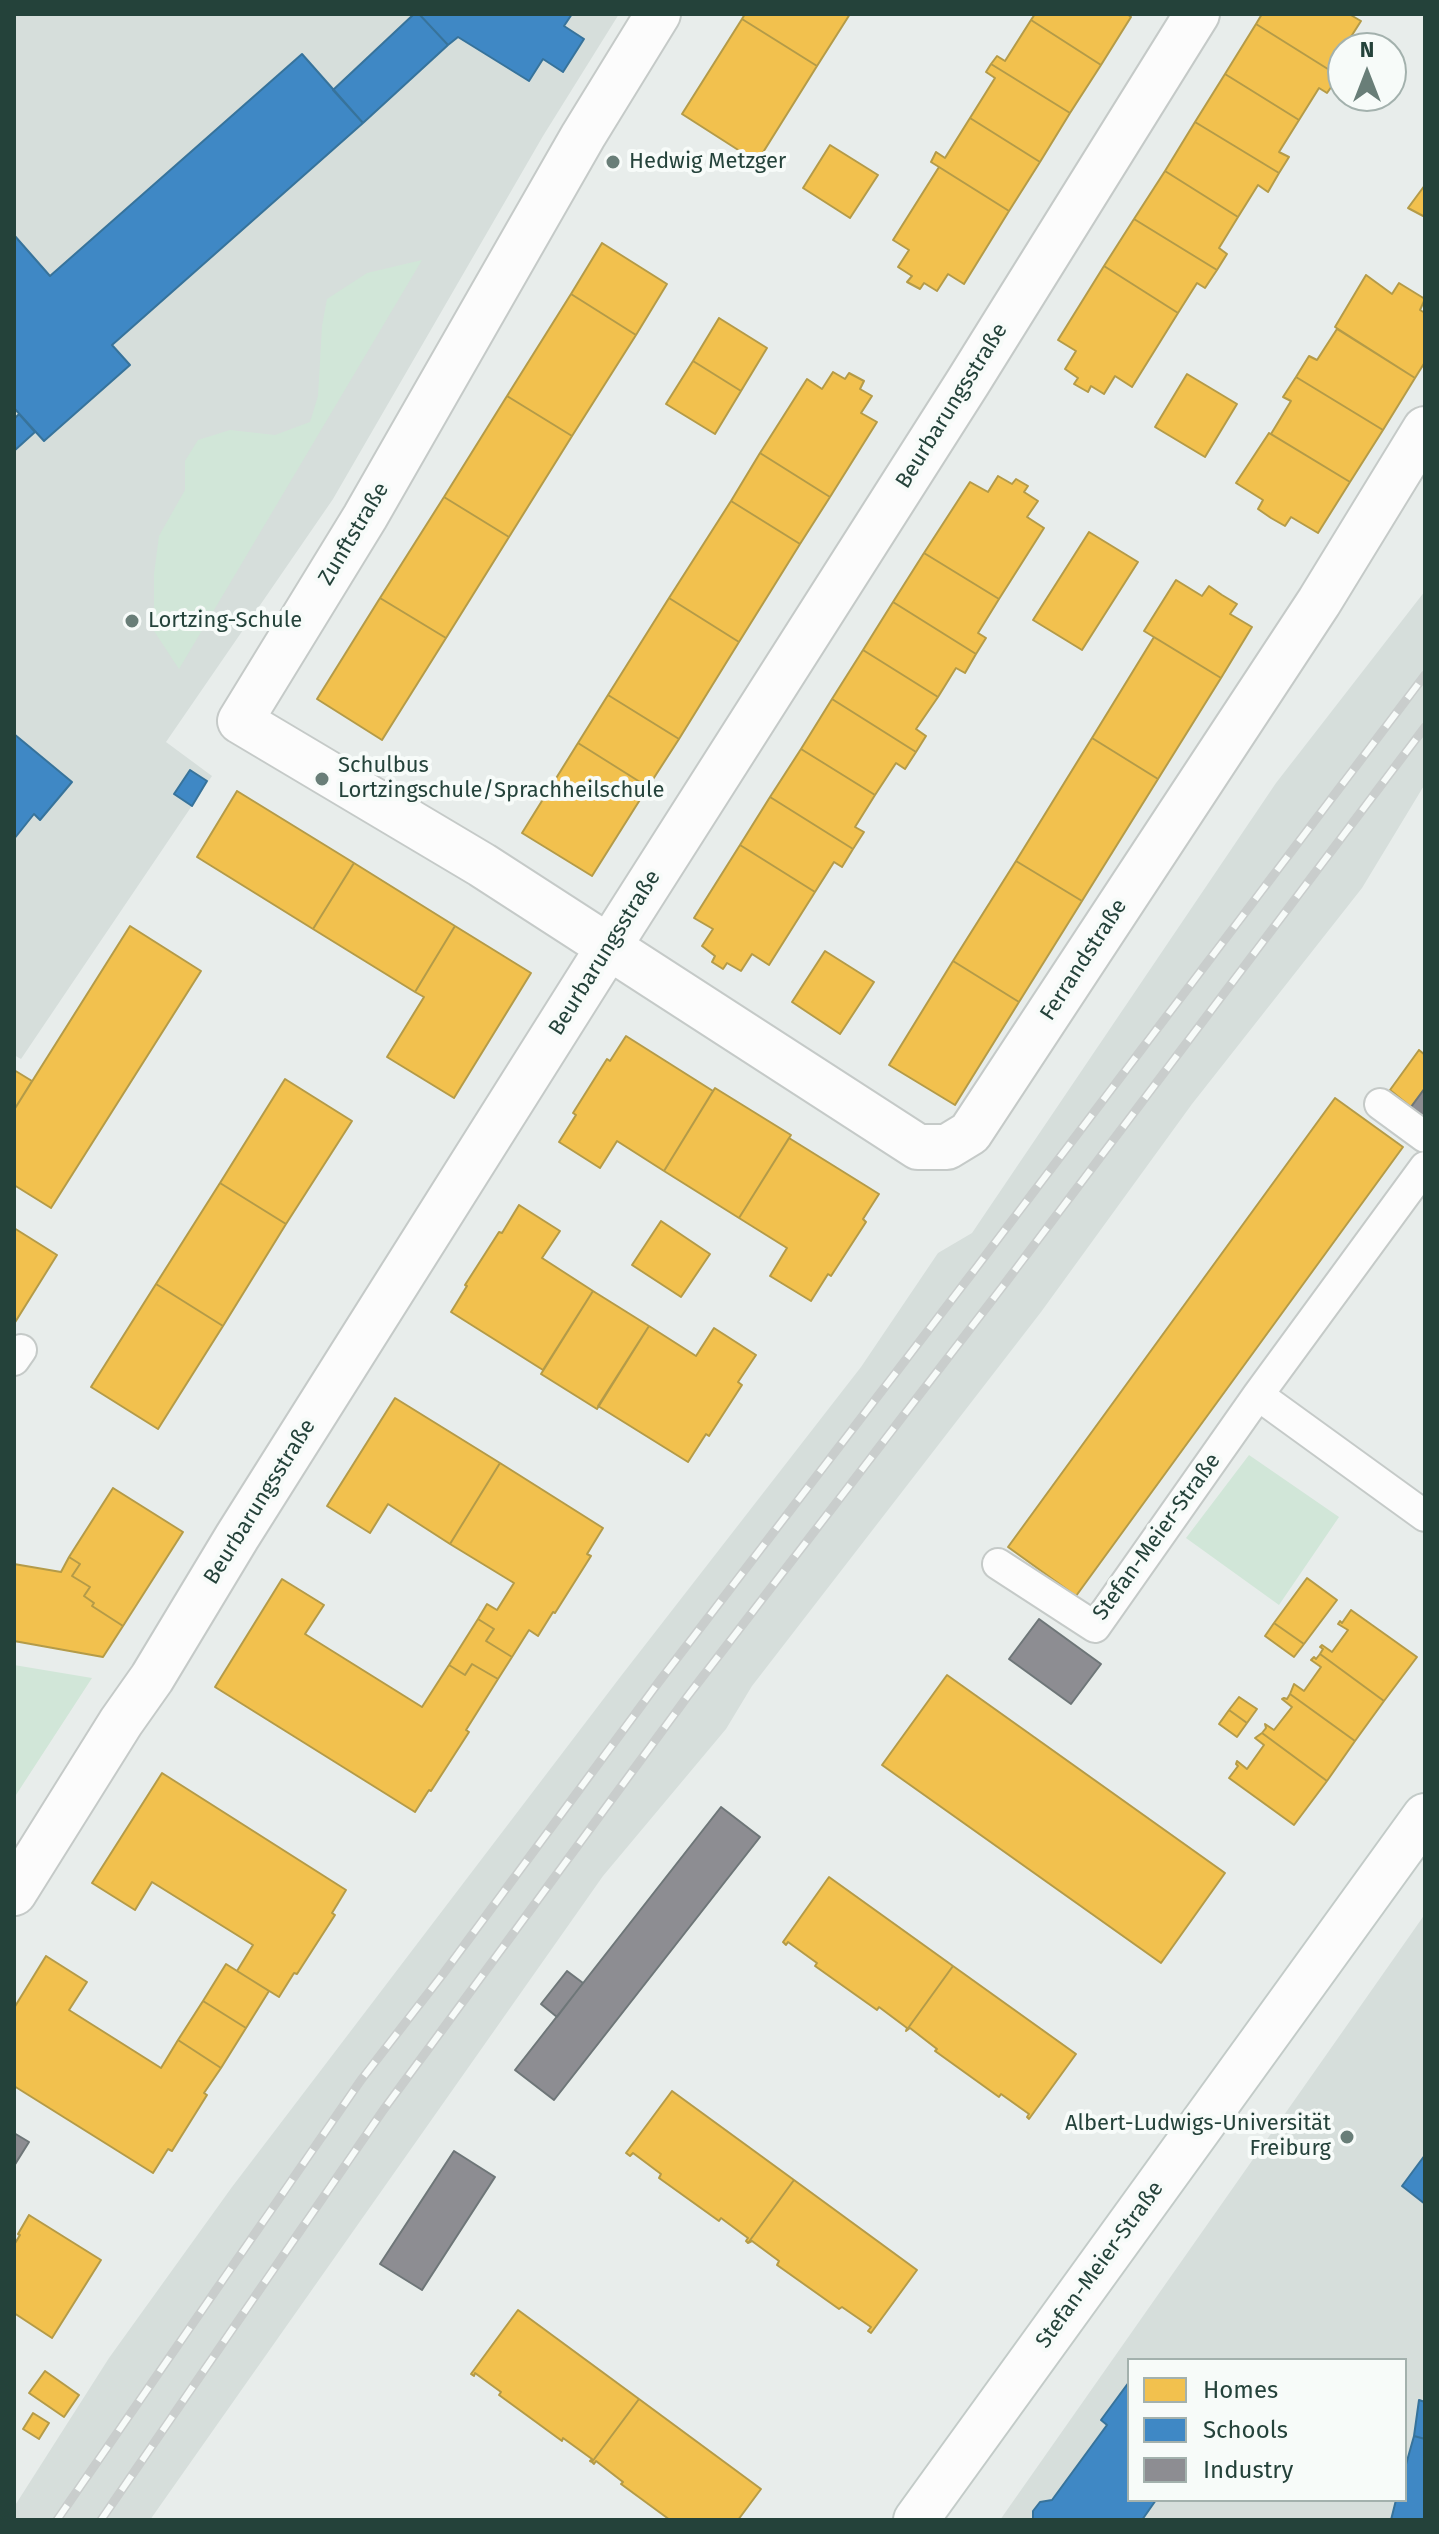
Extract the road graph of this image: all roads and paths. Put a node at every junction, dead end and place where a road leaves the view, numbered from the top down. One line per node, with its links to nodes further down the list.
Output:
1 (658, 14): 4 (street, Zunftstraße)
2 (1197, 14): 4 (street, Beurbarungsstraße)
3 (1425, 429): 4 (street, Ferrandstraße)
4 (608, 948): 12 (street, Beurbarungsstraße)
5 (1380, 1104): 6 (lane)
6 (1425, 1137)
7 (1425, 1167): 8 (lane, Stefan-Meier-Straße)
8 (1258, 1395): 9 (lane); 10 (lane, Stefan-Meier-Straße)
9 (1425, 1516)
10 (998, 1564)
11 (1425, 1816): 13 (street, Stefan-Meier-Straße)
12 (14, 1893)
13 (916, 2520)

